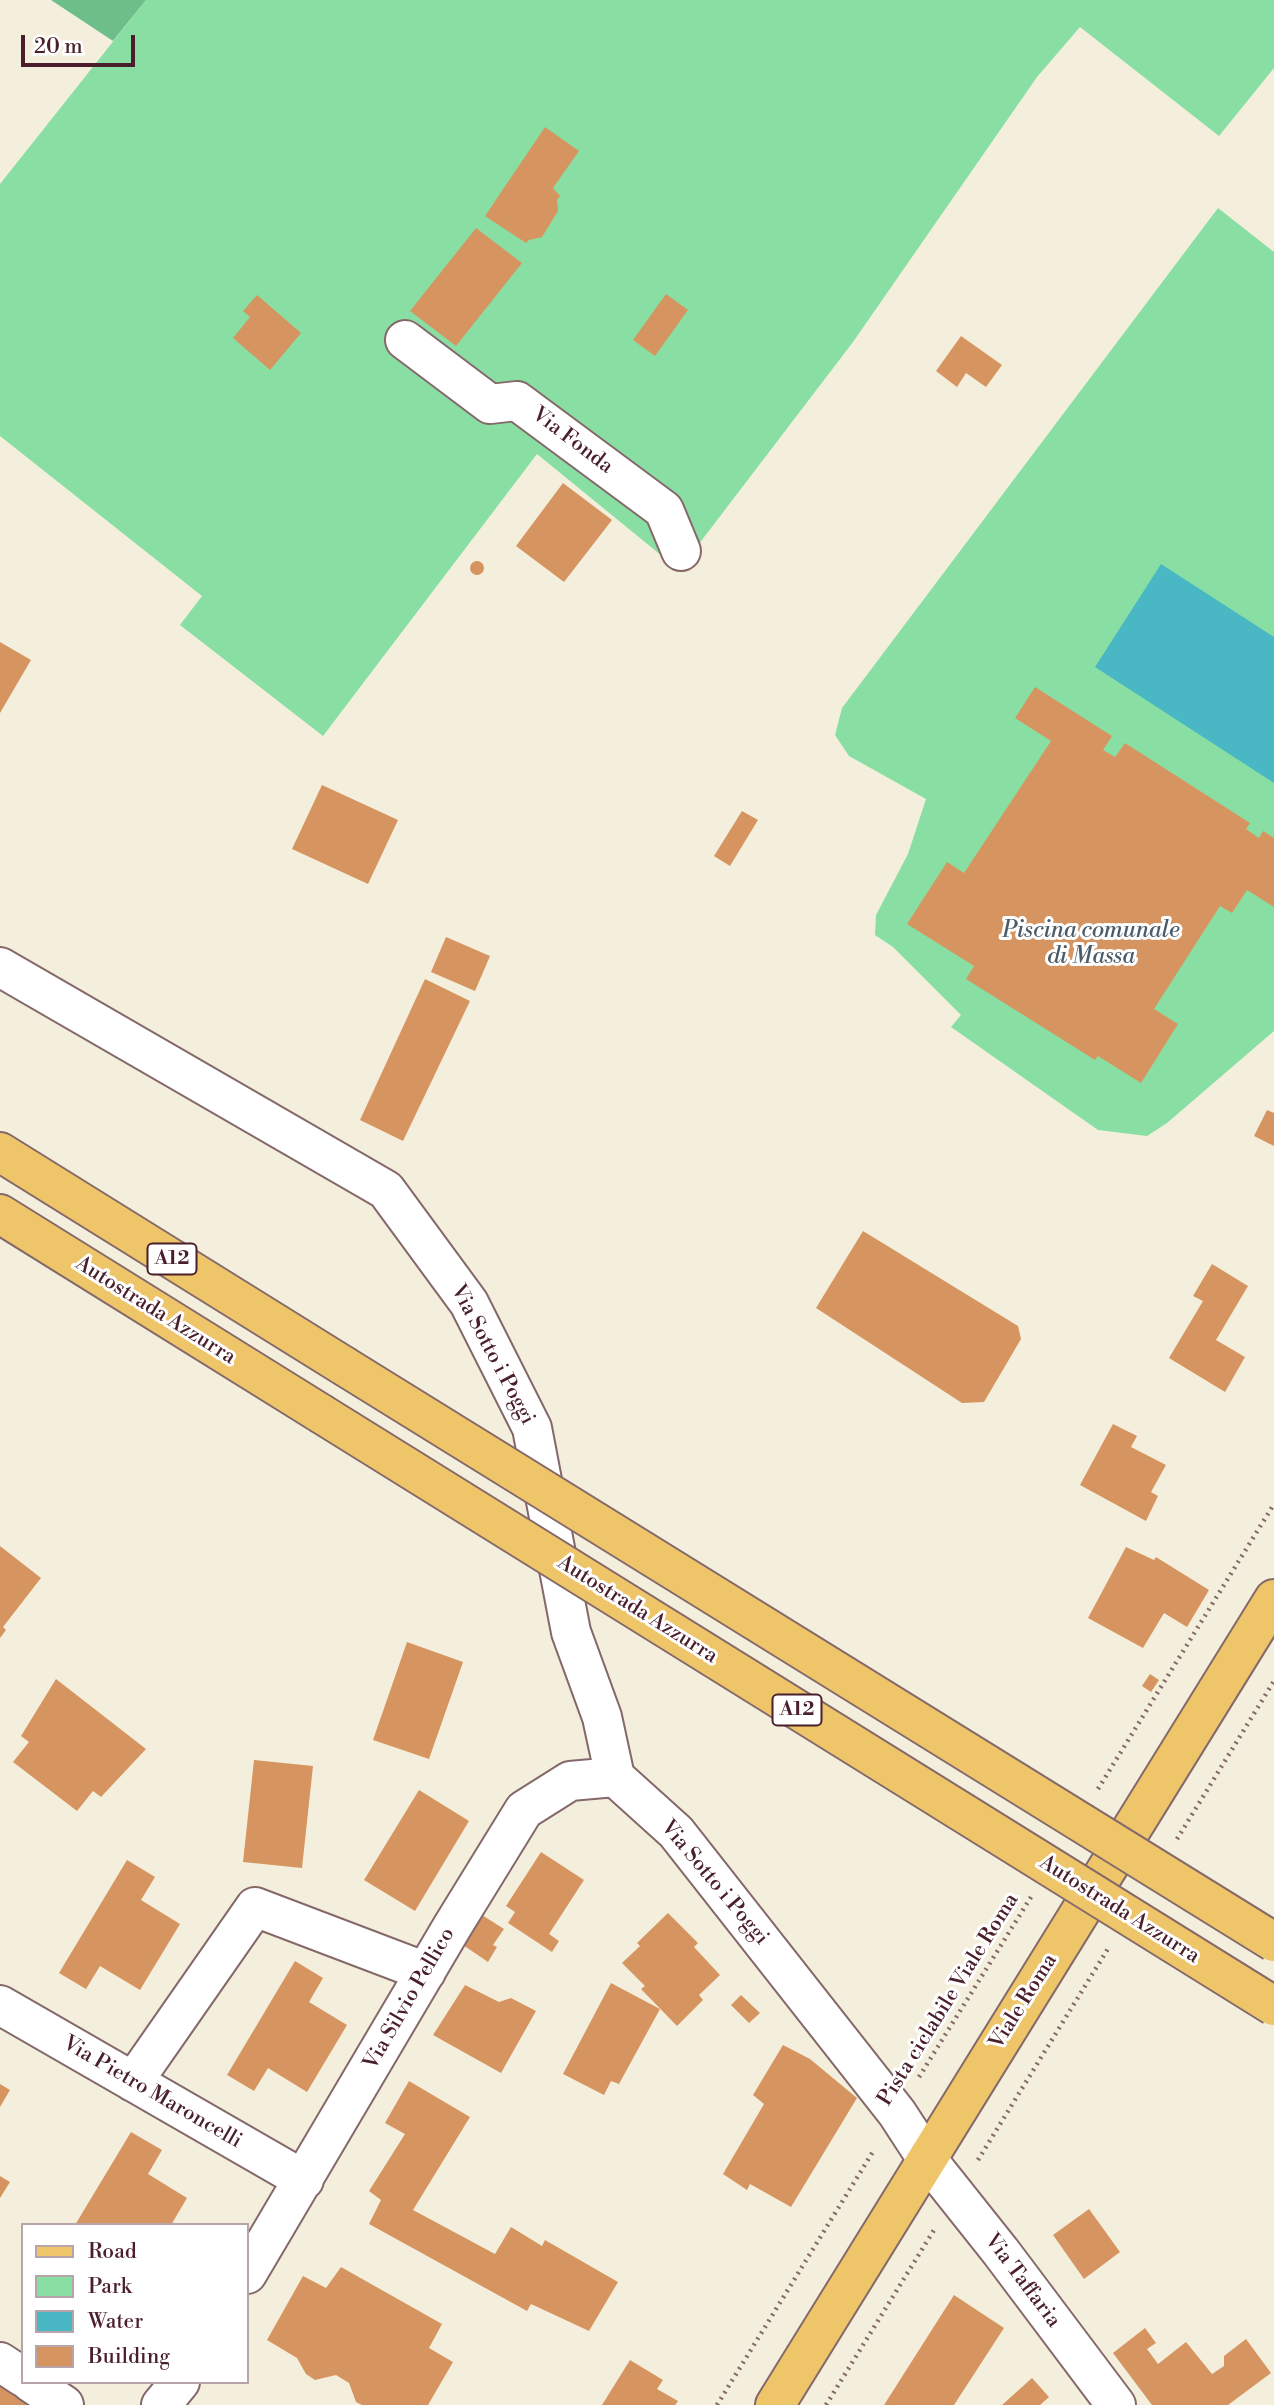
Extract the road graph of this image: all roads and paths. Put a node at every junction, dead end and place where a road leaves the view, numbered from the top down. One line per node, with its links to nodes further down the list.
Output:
1 (405, 340): 2 (street, Via Fonda)
2 (681, 551)
3 (0, 967): 9 (street, Via Sotto i Poggi)
4 (0, 1152): 14 (main road, A12, bridge)
5 (0, 1214): 17 (main road, Autostrada Azzurra / A12, bridge)
6 (1274, 1504): 10 (path)
7 (1274, 1599): 20 (main road, Viale Roma)
8 (1274, 1681): 11 (path)
9 (615, 1777): 15 (street, Via Silvio Pellico); 19 (street, Via Sotto i Poggi)
10 (1093, 1796)
11 (1172, 1845)
12 (1035, 1890): 19 (path, Pista ciclabile Viale Roma)
13 (1115, 1939): 22 (path)
14 (1274, 1942)
15 (426, 1972): 18 (street); 21 (street, Via Silvio Pellico)
16 (0, 2005): 18 (street, Via Pietro Maroncelli)
17 (1274, 2006)
18 (133, 2082): 21 (street, Via Pietro Maroncelli)
19 (897, 2113): 20 (street, Via Sotto i Poggi); 30 (path, Pista ciclabile Viale Roma)
20 (927, 2159): 22 (street, Via Taffaria); 31 (main road, Viale Roma)
21 (304, 2180): 23 (street, Via Silvio Pellico)
22 (955, 2196): 32 (path); 33 (street, Via Taffaria)
23 (248, 2272)
24 (0, 2362): 25 (street)
25 (21, 2377)
26 (33, 2384): 28 (street)
27 (178, 2384): 29 (street)
28 (64, 2405)
29 (161, 2405)
30 (717, 2405)
31 (775, 2405)
32 (826, 2405)
33 (1116, 2405)

